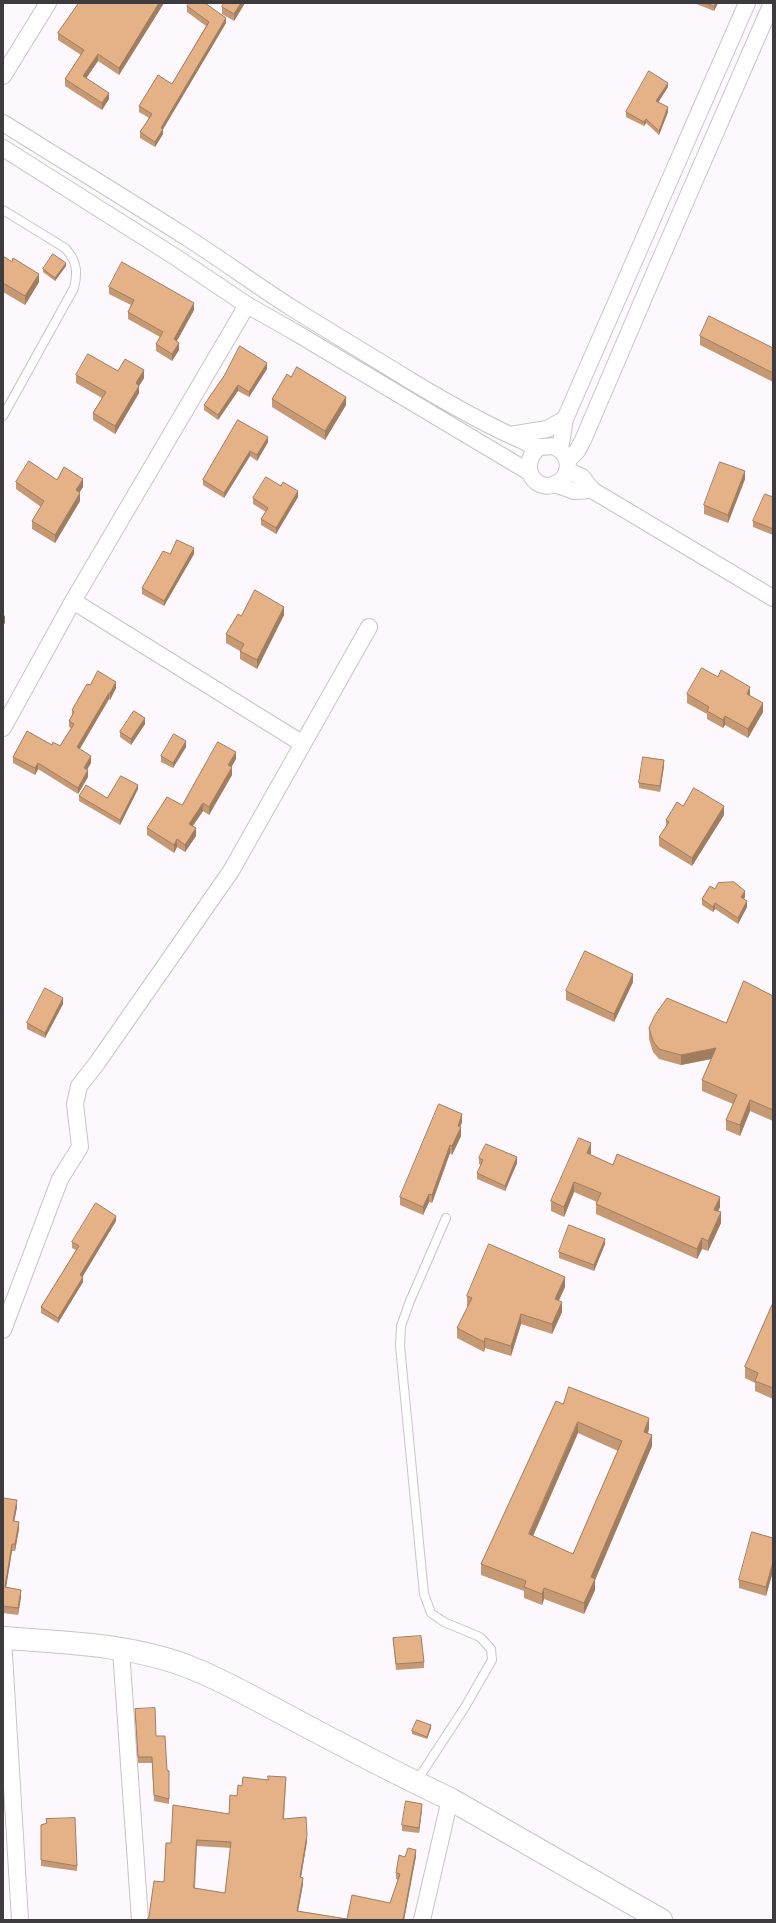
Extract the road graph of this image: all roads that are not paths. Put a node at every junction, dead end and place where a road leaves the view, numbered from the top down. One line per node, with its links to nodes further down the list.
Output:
1 (48, 3): 4 (street)
2 (747, 3): 10 (street)
3 (772, 3): 13 (street)
4 (3, 76)
5 (3, 123): 11 (street)
6 (3, 148): 8 (street)
7 (3, 210): 9 (lane)
8 (247, 305): 14 (street); 18 (street)
9 (3, 416)
10 (565, 419): 11 (street); 13 (street)
11 (510, 435): 12 (street)
12 (539, 448): 13 (street); 14 (street)
13 (565, 460): 15 (street); 16 (street)
14 (529, 472): 15 (street)
15 (555, 484): 16 (street)
16 (592, 490): 17 (street)
17 (773, 598)
18 (73, 601): 20 (street); 21 (street)
19 (369, 627): 21 (street)
20 (3, 728)
21 (303, 744): 23 (street)
22 (446, 1218): 26 (lane)
23 (3, 1330)
24 (3, 1638): 25 (street); 28 (street)
25 (121, 1650): 26 (street); 29 (street)
26 (415, 1783): 27 (street)
27 (450, 1799): 30 (street); 31 (street)
28 (20, 1920)
29 (140, 1920)
30 (422, 1920)
31 (661, 1920)

